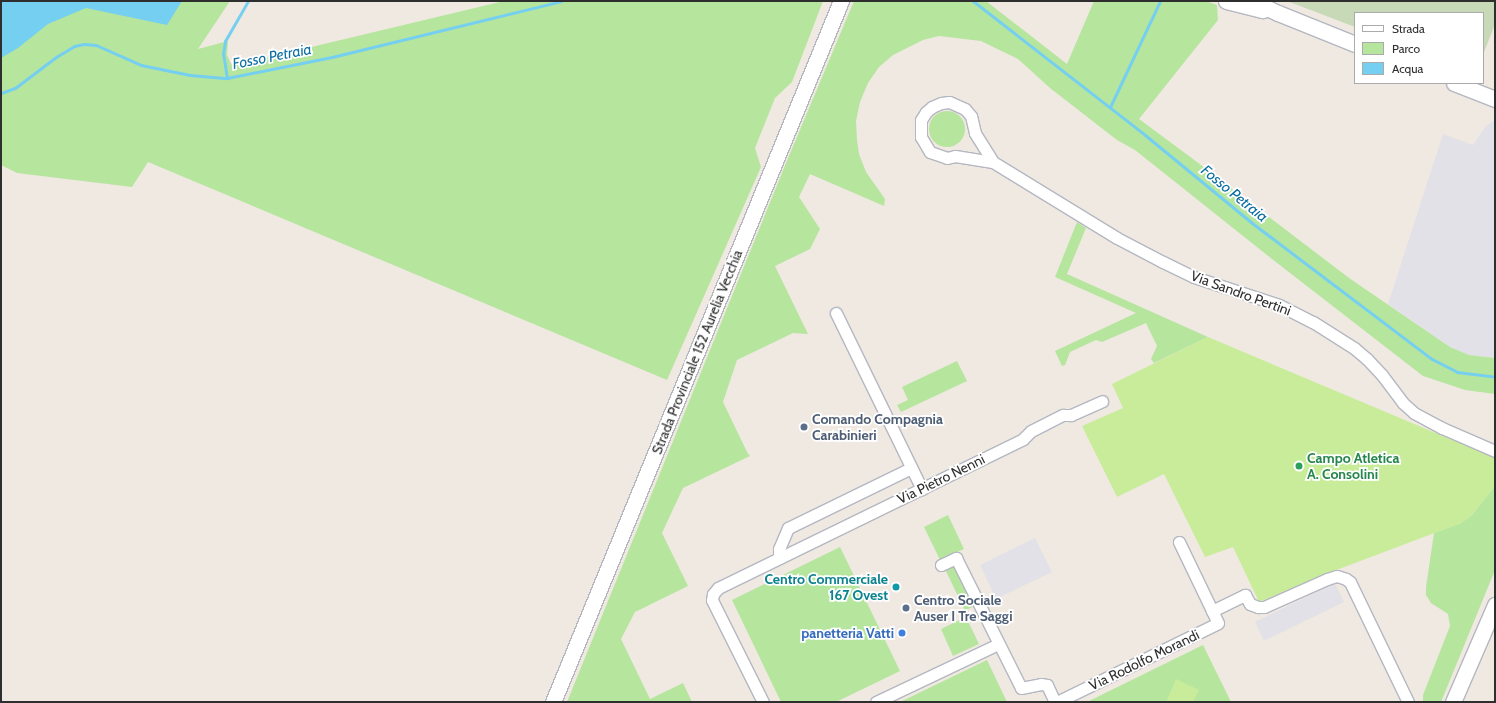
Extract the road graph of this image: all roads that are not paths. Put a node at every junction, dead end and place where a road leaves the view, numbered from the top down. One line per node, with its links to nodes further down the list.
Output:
1 (841, 1): 20 (main road, Strada Provinciale 152 Aurelia Vecchia)
2 (1226, 1): 4 (main road)
3 (1253, 1): 4 (main road)
4 (1278, 13): 5 (main road)
5 (1354, 44)
6 (1457, 84): 7 (main road)
7 (1495, 99)
8 (993, 162): 8 (street, Via Sandro Pertini); 11 (street, Via Sandro Pertini)
9 (836, 313): 12 (street)
10 (1102, 400): 13 (street, Via Pietro Nenni)
11 (1495, 451)
12 (911, 468): 13 (street); 15 (street, Via Pietro Nenni)
13 (922, 489): 15 (street, Via Pietro Nenni)
14 (1179, 542): 18 (street, Via Rodolfo Morandi)
15 (779, 558): 21 (street, Via Pietro Nenni)
16 (941, 565): 19 (street)
17 (1495, 605): 25 (main road)
18 (1212, 611): 23 (street, Via Rodolfo Morandi); 24 (street)
19 (998, 644): 22 (street); 23 (street)
20 (552, 702)
21 (763, 702)
22 (876, 702)
23 (1056, 702)
24 (1408, 702)
25 (1453, 702)

